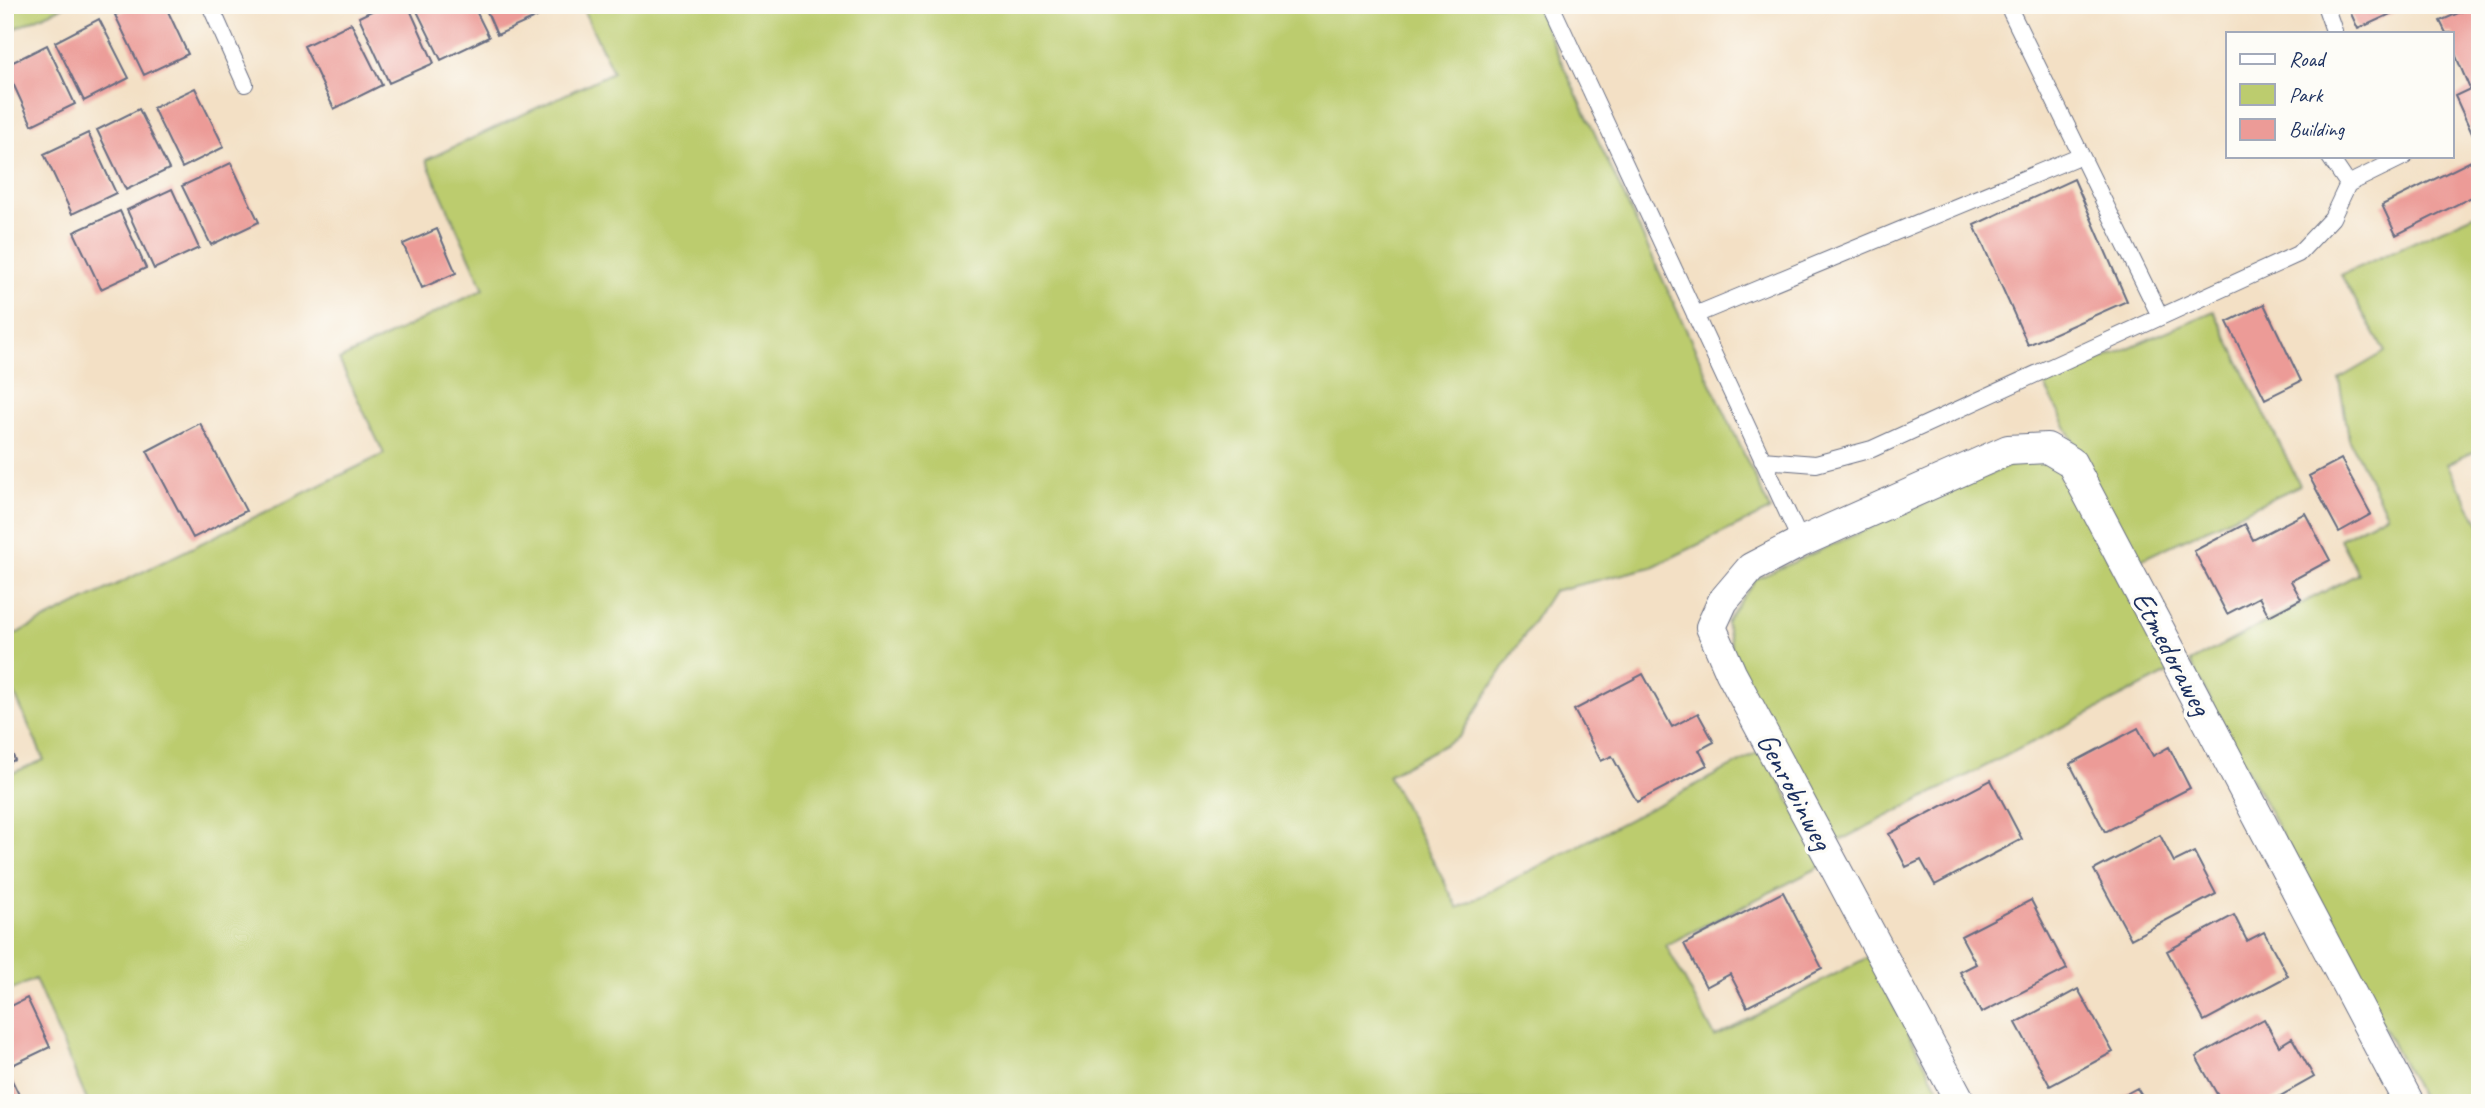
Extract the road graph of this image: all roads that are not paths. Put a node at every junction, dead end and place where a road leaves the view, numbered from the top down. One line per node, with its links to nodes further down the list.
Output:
1 (210, 5): 6 (lane)
2 (1551, 5): 11 (lane)
3 (2011, 5): 7 (lane)
4 (2325, 5): 5 (lane)
5 (2337, 32)
6 (244, 84)
7 (2079, 156): 11 (lane); 12 (lane)
8 (2330, 158): 10 (lane)
9 (2401, 158): 10 (lane)
10 (2348, 184): 12 (lane)
11 (1695, 315): 13 (lane)
12 (2160, 316): 13 (lane)
13 (1762, 460): 14 (lane)
14 (1801, 542): 15 (street, Genrobinweg); 16 (street, Etmedoraweg)
15 (1962, 1103)
16 (2410, 1103)

